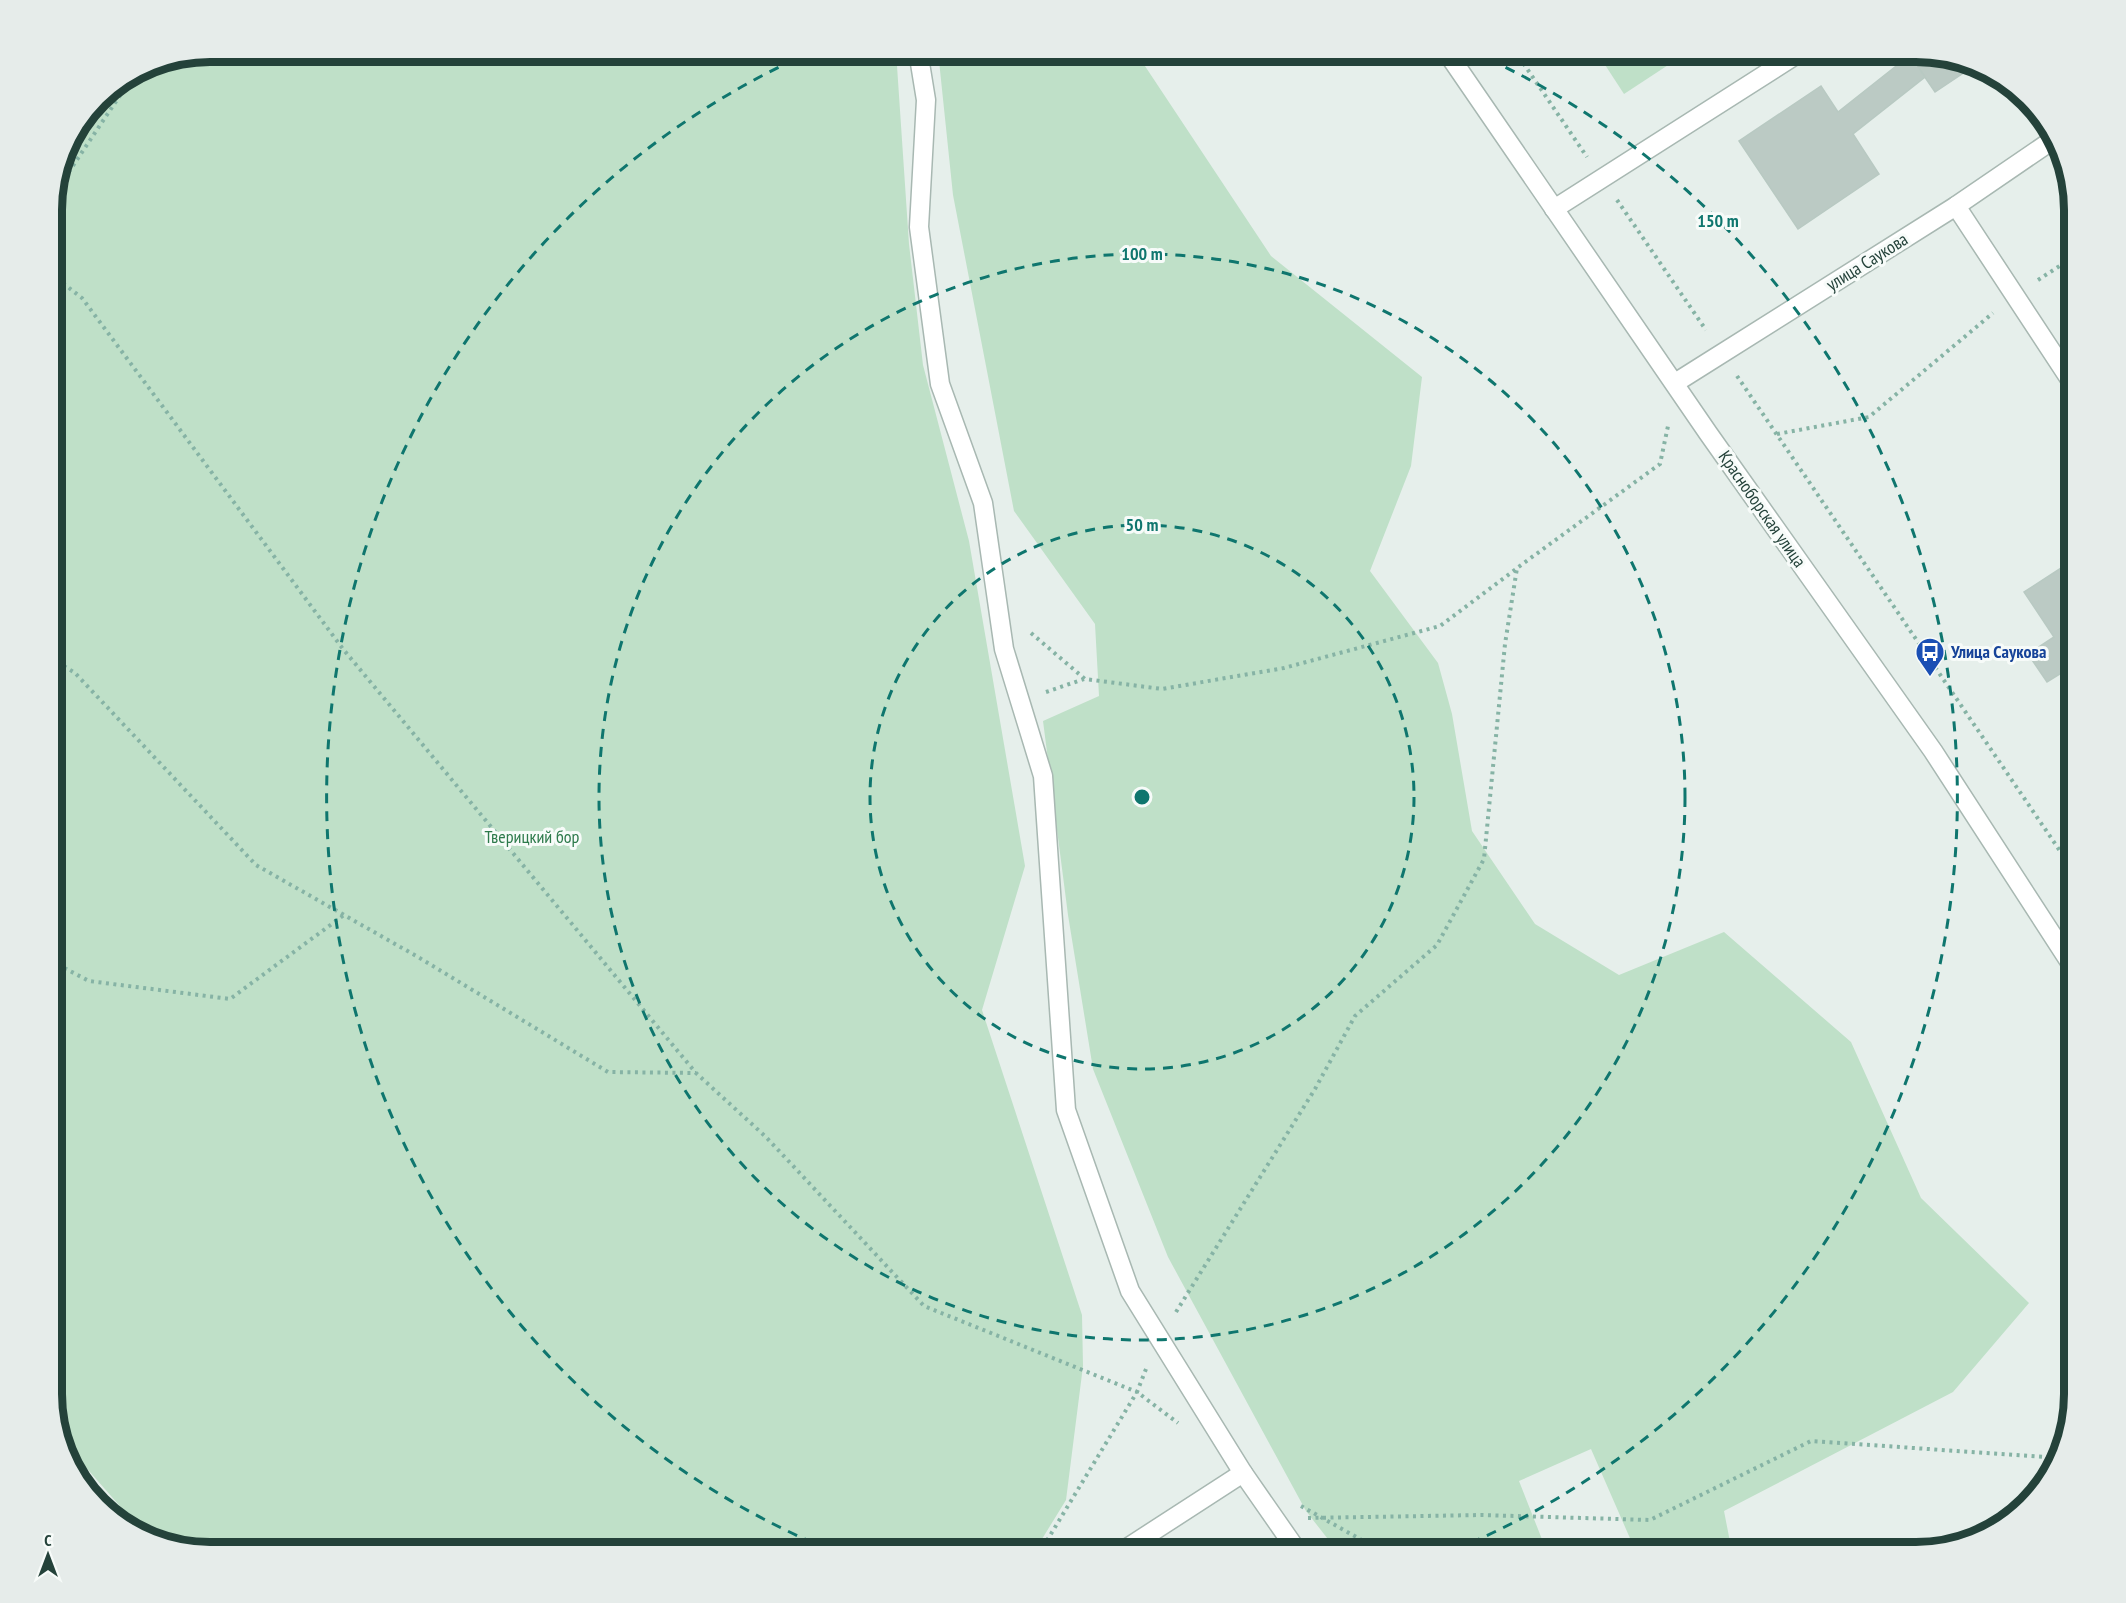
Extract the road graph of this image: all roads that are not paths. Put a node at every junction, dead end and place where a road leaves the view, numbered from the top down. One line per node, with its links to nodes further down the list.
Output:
1 (920, 62): 10 (street)
2 (1454, 62): 6 (street, Красноборская улица)
3 (1785, 62): 6 (street)
4 (2048, 143): 5 (street, улица Саукова)
5 (1956, 206): 7 (street); 8 (street, улица Саукова)
6 (1554, 209): 8 (street, Красноборская улица)
7 (2064, 370)
8 (1675, 383): 9 (street, Красноборская улица)
9 (2064, 953)
10 (1243, 1473): 11 (street); 12 (street)
11 (1136, 1542)
12 (1291, 1542)

